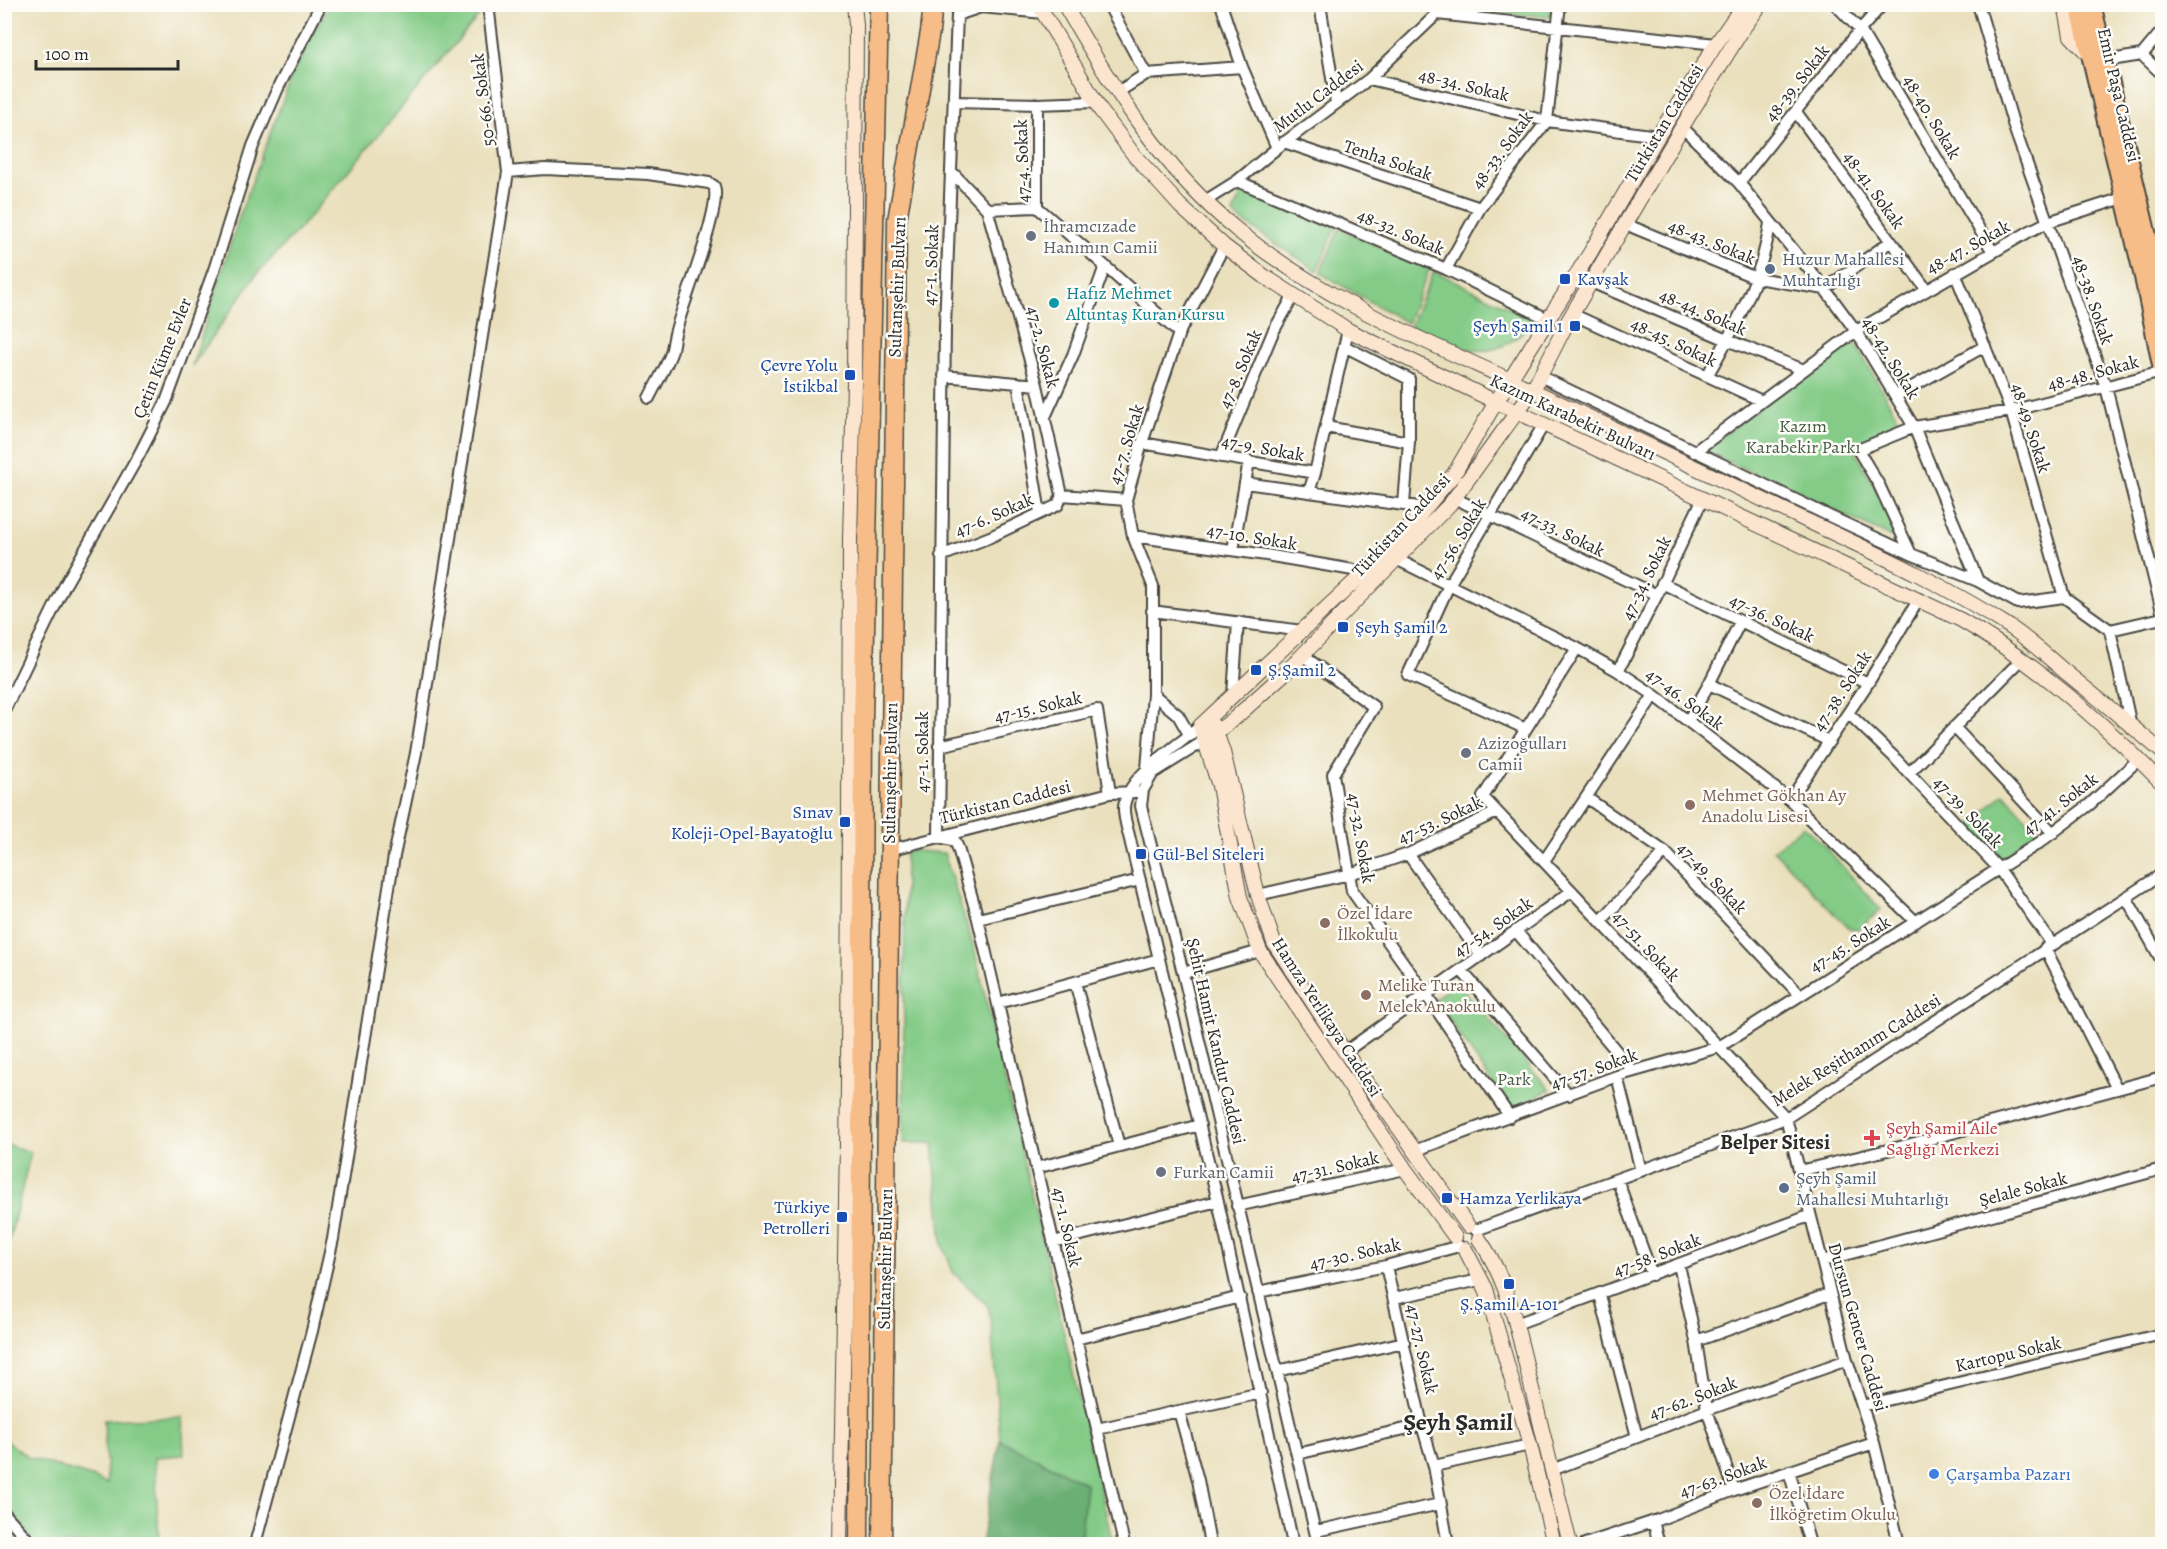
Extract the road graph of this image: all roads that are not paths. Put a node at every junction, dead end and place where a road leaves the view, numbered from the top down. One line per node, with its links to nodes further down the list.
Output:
1 (321, 4): 142 (street, Çetin Küme Evler)
2 (854, 4): 253 (street)
3 (879, 4): 254 (highway, Sultanşehir Bulvarı)
4 (933, 4): 166 (highway, Sultanşehir Bulvarı)
5 (1064, 4): 35 (street, Kazım Karabekir Bulvarı)
6 (1113, 4): 19 (street)
7 (1221, 4): 31 (street)
8 (1320, 4): 38 (street)
9 (1560, 4): 23 (street, 48-33. Sokak)
10 (1744, 4): 27 (street, Türkistan Caddesi)
11 (1761, 4): 42 (street, Türkistan Caddesi)
12 (1835, 4): 24 (street, 48-40. Sokak)
13 (1883, 4): 24 (street, 48-39. Sokak)
14 (1978, 4): 54 (street, 48-38. Sokak)
15 (2065, 4): 28 (street)
16 (2078, 4): 28 (main road, Emir Paşa Caddesi)
17 (2092, 4): 25 (main road, Emir Paşa Caddesi)
18 (2097, 4): 25 (street)
19 (1108, 5): 32 (street)
20 (490, 6): 46 (street, 50-66. Sokak)
21 (1041, 9): 36 (street, 47-1. Sokak); 37 (street, Kazım Karabekir Bulvarı)
22 (1437, 9): 23 (street); 34 (street, Mutlu Caddesi)
23 (1558, 26): 27 (street); 41 (street, 48-33. Sokak)
24 (1860, 30): 40 (street, 48-39. Sokak); 59 (street, 48-40. Sokak)
25 (2097, 30): 30 (main road, Emir Paşa Caddesi)
26 (2163, 31): 29 (street)
27 (1716, 44): 43 (street, Türkistan Caddesi)
28 (2088, 54): 49 (main road, Emir Paşa Caddesi)
29 (2142, 55): 30 (street); 33 (street)
30 (2104, 61): 60 (main road, Emir Paşa Caddesi)
31 (1242, 67): 32 (street); 44 (street)
32 (1146, 74): 35 (street)
33 (2163, 74)
34 (1369, 79): 38 (street, Mutlu Caddesi); 41 (street, 48-34. Sokak)
35 (1118, 92): 50 (street, Kazım Karabekir Bulvarı)
36 (954, 102): 39 (street); 45 (street, 47-1. Sokak)
37 (1095, 102): 39 (street); 58 (street, Kazım Karabekir Bulvarı)
38 (1336, 103): 44 (street, Mutlu Caddesi)
39 (1037, 104): 51 (street, 47-4. Sokak)
40 (1796, 112): 48 (street, 48-39. Sokak); 57 (street, 48-41. Sokak)
41 (1546, 121): 43 (street, 48-34. Sokak); 52 (street, 48-33. Sokak)
42 (1682, 127): 48 (street, 48-42. Sokak); 56 (street, Türkistan Caddesi)
43 (1658, 136): 71 (street, Türkistan Caddesi)
44 (1281, 145): 47 (street, Mutlu Caddesi); 52 (street, Tenha Sokak)
45 (951, 171): 53 (street); 80 (street, 47-1. Sokak)
46 (508, 172): 89 (street); 252 (street, 50-66. Sokak)
47 (1237, 181): 50 (street, Mutlu Caddesi); 62 (street, 48-32. Sokak)
48 (1740, 183): 55 (street, 48-42. Sokak)
49 (2123, 198): 54 (street, 48-47. Sokak); 79 (main road, Emir Paşa Caddesi)
50 (1205, 201): 83 (street, Kazım Karabekir Bulvarı)
51 (1037, 207): 53 (street); 61 (street, 47-4. Sokak)
52 (1480, 208): 62 (street, 48-33. Sokak)
53 (987, 209): 85 (street, 47-2. Sokak)
54 (2048, 222): 59 (street, 48-47. Sokak); 86 (street, 48-38. Sokak)
55 (1770, 223): 64 (street); 66 (street, 48-42. Sokak)
56 (1625, 224): 64 (street, 48-43. Sokak); 65 (street, Türkistan Caddesi)
57 (1891, 241): 66 (street); 67 (street, 48-41. Sokak)
58 (1224, 246): 69 (street, Kazım Karabekir Bulvarı); 74 (street, 47-7. Sokak)
59 (1993, 252): 63 (street, 48-47. Sokak)
60 (2159, 263): 68 (main road, Emir Paşa Caddesi)
61 (1105, 266): 74 (street, 47-4. Sokak); 94 (street)
62 (1446, 269): 71 (street, 48-32. Sokak)
63 (1955, 273): 67 (street, 48-47. Sokak); 77 (street, 48-49. Sokak)
64 (1756, 278): 66 (street, 48-43. Sokak); 75 (street)
65 (1591, 282): 70 (street, Türkistan Caddesi); 75 (street, 48-44. Sokak)
66 (1825, 289): 73 (street, 48-42. Sokak)
67 (1926, 289): 73 (street, 48-47. Sokak)
68 (2163, 294)
69 (1294, 295): 72 (street, Kazım Karabekir Bulvarı); 101 (street, 47-8. Sokak)
70 (1572, 314): 81 (street, 48-45. Sokak); 82 (street, Türkistan Caddesi)
71 (1550, 320): 83 (street, Türkistan Caddesi)
72 (1348, 330): 76 (street); 91 (street, Kazım Karabekir Bulvarı)
73 (1856, 331): 78 (street, 48-47. Sokak); 88 (street, 48-42. Sokak)
74 (1179, 333): 99 (street, 47-7. Sokak)
75 (1727, 340): 78 (street, 48-44. Sokak); 81 (street)
76 (1344, 346): 96 (street); 98 (street)
77 (1985, 346): 88 (street); 93 (street, 48-49. Sokak)
78 (1804, 370): 90 (street, 48-47. Sokak)
79 (2163, 371): 86 (street, 48-48. Sokak)
80 (944, 375): 84 (street); 117 (street, 47-1. Sokak)
81 (1707, 375): 90 (street, 48-45. Sokak)
82 (1540, 376): 87 (street, Türkistan Caddesi); 100 (street)
83 (1510, 380): 87 (street, Kazım Karabekir Bulvarı); 91 (street, Türkistan Caddesi)
84 (1018, 384): 85 (street); 112 (street)
85 (1037, 386): 94 (street, 47-2. Sokak)
86 (2106, 387): 93 (street, 48-48. Sokak); 127 (street, 48-38. Sokak)
87 (1533, 390): 92 (street, Türkistan Caddesi); 146 (street, Kazım Karabekir Bulvarı)
88 (1896, 396): 97 (street, 48-42. Sokak)
89 (649, 398)
90 (1762, 401): 100 (street, 48-47. Sokak)
91 (1497, 402): 92 (street, Kazım Karabekir Bulvarı); 111 (street, Türkistan Caddesi)
92 (1517, 411): 95 (street, Kazım Karabekir Bulvarı); 107 (street, Türkistan Caddesi)
93 (2011, 411): 97 (street, 48-48. Sokak); 124 (street, 48-49. Sokak)
94 (1044, 419): 106 (street, 47-2. Sokak)
95 (1544, 424): 108 (street, Kazım Karabekir Bulvarı); 113 (street, 47-56. Sokak)
96 (1326, 427): 98 (street); 103 (street)
97 (1914, 427): 116 (street, 48-48. Sokak); 120 (street, 48-42. Sokak)
98 (1409, 442): 110 (street)
99 (1142, 443): 101 (street, 47-9. Sokak); 109 (street, 47-7. Sokak)
100 (1694, 452): 116 (street)
101 (1221, 457): 102 (street, 47-9. Sokak)
102 (1249, 461): 103 (street, 47-9. Sokak); 104 (street)
103 (1315, 473): 105 (street, 47-9. Sokak)
104 (1245, 483): 105 (street); 115 (street)
105 (1309, 492): 110 (street, 47-9. Sokak)
106 (1062, 495): 109 (street); 112 (street, 47-6. Sokak)
107 (1454, 498): 113 (street, 47-33. Sokak); 118 (street, Türkistan Caddesi)
108 (1703, 498): 121 (street, 47-34. Sokak); 125 (street, Kazım Karabekir Bulvarı)
109 (1126, 500): 114 (street, 47-7. Sokak)
110 (1404, 504): 111 (street, 47-9. Sokak)
111 (1426, 508): 119 (street, Türkistan Caddesi)
112 (1040, 513): 117 (street, 47-6. Sokak)
113 (1492, 516): 122 (street, 47-56. Sokak); 123 (street, 47-33. Sokak)
114 (1133, 536): 115 (street, 47-10. Sokak); 126 (street, 47-7. Sokak)
115 (1233, 550): 119 (street, 47-10. Sokak)
116 (1911, 554): 120 (street)
117 (941, 556): 152 (street, 47-1. Sokak)
118 (1396, 559): 122 (street, 47-46. Sokak); 134 (street, Türkistan Caddesi)
119 (1365, 572): 132 (street, Türkistan Caddesi)
120 (1978, 581): 124 (street)
121 (1662, 583): 123 (street, 47-34. Sokak); 130 (street, 47-36. Sokak)
122 (1449, 585): 133 (street, 47-46. Sokak); 148 (street, 47-56. Sokak)
123 (1657, 596): 136 (street, 47-34. Sokak)
124 (2064, 597): 131 (street)
125 (1919, 599): 135 (street, Kazım Karabekir Bulvarı); 137 (street, 47-38. Sokak)
126 (1152, 611): 129 (street); 139 (street, 47-7. Sokak)
127 (2163, 611)
128 (2163, 618): 131 (street)
129 (1238, 622): 132 (street); 140 (street)
130 (1740, 622): 137 (street, 47-36. Sokak); 138 (street)
131 (2110, 630): 146 (street)
132 (1302, 631): 140 (street, Türkistan Caddesi)
133 (1576, 648): 136 (street, 47-46. Sokak); 148 (street)
134 (1302, 656): 150 (street, Türkistan Caddesi); 171 (street, 47-32. Sokak)
135 (2022, 659): 147 (street); 154 (street, Kazım Karabekir Bulvarı)
136 (1618, 671): 141 (street, 47-46. Sokak)
137 (1868, 683): 143 (street, 47-38. Sokak)
138 (1709, 684): 145 (street); 151 (street)
139 (1153, 694): 149 (street); 155 (street, 47-7. Sokak)
140 (1233, 695): 144 (street, Türkistan Caddesi)
141 (1654, 695): 145 (street, 47-46. Sokak); 161 (street)
142 (4, 711)
143 (1848, 713): 151 (street, 47-38. Sokak); 156 (street, 47-39. Sokak)
144 (1206, 721): 149 (street, Türkistan Caddesi); 150 (street, Hamza Yerlikaya Caddesi)
145 (1688, 721): 162 (street, 47-46. Sokak)
146 (2131, 726): 153 (street, Kazım Karabekir Bulvarı)
147 (1954, 727): 156 (street); 164 (street)
148 (1526, 729): 163 (street, 47-51. Sokak)
149 (1190, 736): 155 (street, Türkistan Caddesi)
150 (1211, 736): 158 (street, Türkistan Caddesi); 175 (street, Hamza Yerlikaya Caddesi); 182 (street, Hamza Yerlikaya Caddesi)
151 (1829, 741): 162 (street, 47-38. Sokak)
152 (939, 746): 160 (street, 47-15. Sokak); 165 (street, 47-1. Sokak)
153 (2163, 752)
154 (2139, 759): 157 (street, Kazım Karabekir Bulvarı); 164 (street, 47-41. Sokak)
155 (1147, 769): 159 (street, Türkistan Caddesi)
156 (1909, 773): 170 (street, 47-39. Sokak)
157 (2163, 783)
158 (1143, 790): 159 (street, Türkistan Caddesi); 187 (street, Şehit Hamit Kandur Caddesi)
159 (1130, 793): 160 (street, Türkistan Caddesi); 173 (street, Şehit Hamit Kandur Caddesi)
160 (1110, 794): 165 (street, Türkistan Caddesi)
161 (1587, 798): 167 (street, 47-49. Sokak); 169 (street)
162 (1790, 800): 179 (street, 47-46. Sokak)
163 (1497, 812): 168 (street, 47-53. Sokak); 169 (street, 47-51. Sokak)
164 (2053, 833): 170 (street, 47-41. Sokak)
165 (939, 837): 166 (street, Türkistan Caddesi); 177 (street, 47-1. Sokak)
166 (889, 850): 255 (highway, Sultanşehir Bulvarı)
167 (1665, 852): 178 (street); 190 (street, 47-49. Sokak)
168 (1407, 855): 171 (street, 47-53. Sokak); 183 (street)
169 (1544, 861): 174 (street, 47-51. Sokak)
170 (1999, 869): 179 (street, 47-45. Sokak); 181 (street, 47-39. Sokak)
171 (1350, 874): 175 (street, 47-53. Sokak); 189 (street, 47-32. Sokak)
172 (2163, 874): 176 (street, Melek Reşithanım Caddesi)
173 (1140, 880): 177 (street); 184 (street, Şehit Hamit Kandur Caddesi)
174 (1572, 891): 178 (street, 47-51. Sokak); 180 (street, 47-54. Sokak)
175 (1258, 895): 193 (street, Hamza Yerlikaya Caddesi)
176 (2126, 897): 181 (street, Melek Reşithanım Caddesi); 185 (street)
177 (978, 919): 191 (street, 47-1. Sokak)
178 (1601, 921): 192 (street, 47-51. Sokak)
179 (1916, 922): 190 (street, 47-45. Sokak)
180 (1516, 931): 183 (street, 47-54. Sokak); 194 (street)
181 (2049, 946): 197 (street, 47-39. Sokak); 200 (street, Melek Reşithanım Caddesi)
182 (1260, 951): 187 (street); 205 (street, Hamza Yerlikaya Caddesi)
183 (1481, 956): 186 (street, 47-54. Sokak)
184 (1159, 959): 188 (street); 201 (street, Şehit Hamit Kandur Caddesi)
185 (2163, 961)
186 (1461, 970): 189 (street, 47-54. Sokak); 198 (street)
187 (1183, 973): 211 (street, Şehit Hamit Kandur Caddesi)
188 (1075, 982): 191 (street); 202 (street)
189 (1425, 993): 193 (street, 47-54. Sokak); 199 (street, 47-32. Sokak)
190 (1800, 995): 192 (street, 47-45. Sokak)
191 (998, 1002): 204 (street, 47-1. Sokak)
192 (1719, 1047): 194 (street, 47-57. Sokak); 200 (street, 47-51. Sokak)
193 (1345, 1052): 203 (street, Hamza Yerlikaya Caddesi)
194 (1633, 1071): 195 (street, 47-57. Sokak)
195 (1617, 1077): 198 (street, 47-57. Sokak); 207 (street)
196 (2163, 1077): 197 (street)
197 (2117, 1089): 208 (street)
198 (1569, 1095): 199 (street, 47-57. Sokak)
199 (1510, 1118): 203 (street, 47-57. Sokak)
200 (1786, 1118): 207 (street, Melek Reşithanım Caddesi); 208 (street, Dursun Gencer Caddesi)
201 (1200, 1125): 202 (street); 210 (street, Şehit Hamit Kandur Caddesi)
202 (1119, 1146): 204 (street)
203 (1414, 1151): 213 (street, Hamza Yerlikaya Caddesi)
204 (1036, 1168): 214 (street, 47-1. Sokak)
205 (1405, 1169): 211 (street, 47-31. Sokak); 215 (street, Hamza Yerlikaya Caddesi)
206 (2163, 1169): 216 (street, Şelale Sokak)
207 (1641, 1171): 209 (street, Melek Reşithanım Caddesi)
208 (1800, 1171): 212 (street, Dursun Gencer Caddesi)
209 (1617, 1179): 213 (street, Melek Reşithanım Caddesi); 219 (street)
210 (1218, 1201): 214 (street); 224 (street, Şehit Hamit Kandur Caddesi)
211 (1237, 1206): 221 (street, Şehit Hamit Kandur Caddesi)
212 (1809, 1216): 216 (street, Dursun Gencer Caddesi); 217 (street, 47-58. Sokak)
213 (1474, 1232): 215 (street); 215 (street); 226 (street, Hamza Yerlikaya Caddesi)
214 (1053, 1242): 228 (street, 47-1. Sokak)
215 (1460, 1244): 218 (street, 47-30. Sokak); 220 (street, Hamza Yerlikaya Caddesi)
216 (1822, 1261): 222 (street, Dursun Gencer Caddesi)
217 (1678, 1265): 219 (street, 47-58. Sokak); 229 (street)
218 (1386, 1266): 221 (street, 47-30. Sokak); 225 (street, 47-27. Sokak)
219 (1652, 1275): 223 (street, 47-58. Sokak)
220 (1480, 1280): 225 (street); 241 (street, Hamza Yerlikaya Caddesi)
221 (1258, 1292): 232 (street, Şehit Hamit Kandur Caddesi)
222 (1829, 1294): 229 (street); 231 (street, Dursun Gencer Caddesi)
223 (1600, 1295): 226 (street, 47-58. Sokak); 239 (street)
224 (1240, 1297): 228 (street); 233 (street, Şehit Hamit Kandur Caddesi)
225 (1394, 1298): 230 (street, 47-27. Sokak)
226 (1516, 1324): 244 (street, Hamza Yerlikaya Caddesi)
227 (2163, 1334): 234 (street, Kartopu Sokak)
228 (1076, 1339): 238 (street, 47-1. Sokak)
229 (1696, 1341): 235 (street)
230 (1404, 1342): 232 (street); 237 (street, 47-27. Sokak)
231 (1846, 1360): 234 (street, Dursun Gencer Caddesi); 235 (street, 47-62. Sokak)
232 (1277, 1371): 242 (street, Şehit Hamit Kandur Caddesi)
233 (1261, 1393): 236 (street); 258 (street, Şehit Hamit Kandur Caddesi)
234 (1862, 1406): 240 (street, Dursun Gencer Caddesi)
235 (1707, 1410): 239 (street, 47-62. Sokak); 246 (street)
236 (1179, 1412): 238 (street); 257 (street)
237 (1422, 1425): 242 (street); 243 (street, 47-27. Sokak)
238 (1097, 1429): 256 (street, 47-1. Sokak)
239 (1637, 1437): 244 (street, 47-62. Sokak)
240 (1874, 1443): 245 (street, 47-63. Sokak); 266 (street, Dursun Gencer Caddesi)
241 (1530, 1445): 243 (street); 261 (street, Hamza Yerlikaya Caddesi)
242 (1297, 1454): 250 (street, Şehit Hamit Kandur Caddesi)
243 (1434, 1466): 247 (street, 47-27. Sokak)
244 (1552, 1470): 262 (street, Hamza Yerlikaya Caddesi)
245 (1789, 1471): 246 (street, 47-63. Sokak); 265 (street)
246 (1734, 1490): 249 (street, 47-63. Sokak)
247 (1440, 1504): 250 (street); 260 (street, 47-27. Sokak)
248 (4, 1514): 251 (street)
249 (1653, 1521): 263 (street, 47-63. Sokak); 264 (street)
250 (1316, 1531): 259 (street, Şehit Hamit Kandur Caddesi)
251 (32, 1545)
252 (255, 1545)
253 (840, 1545)
254 (859, 1545)
255 (882, 1545)
256 (1124, 1545)
257 (1210, 1545)
258 (1293, 1545)
259 (1318, 1545)
260 (1448, 1545)
261 (1554, 1545)
262 (1570, 1545)
263 (1585, 1545)
264 (1659, 1545)
265 (1810, 1545)
266 (1899, 1545)

